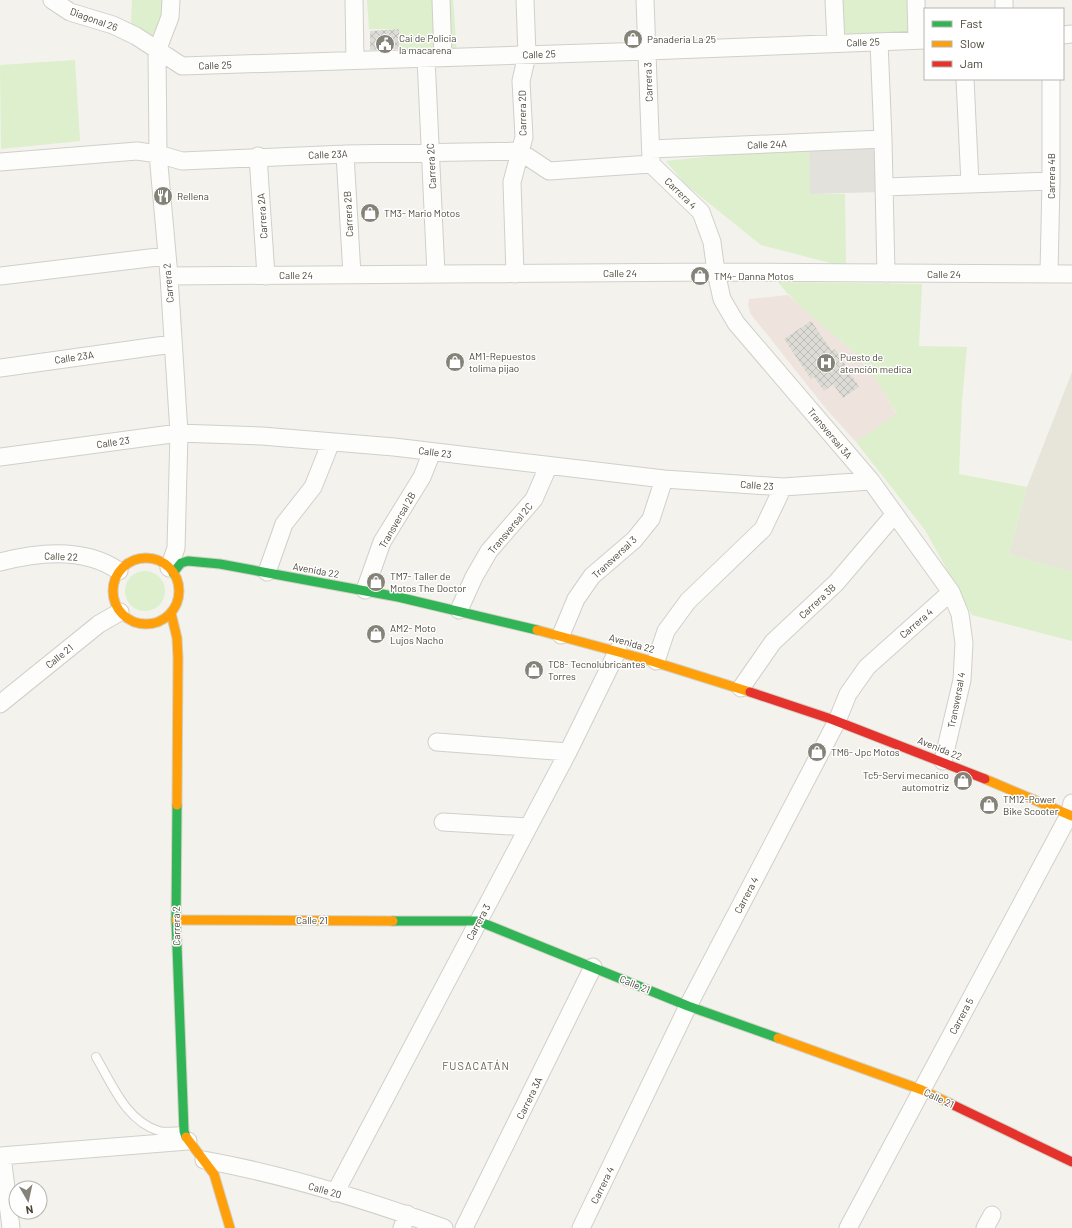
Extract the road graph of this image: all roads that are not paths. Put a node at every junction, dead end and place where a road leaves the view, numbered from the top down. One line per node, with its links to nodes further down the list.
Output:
1 (52, 0): 12 (street, Diagonal 26)
2 (171, 0): 12 (street, Carrera 2)
3 (354, 0): 17 (street)
4 (441, 0): 15 (street)
5 (525, 0): 14 (street, Carrera 2D)
6 (645, 0): 13 (street, Carrera 3)
7 (834, 0): 11 (street)
8 (916, 0): 9 (street)
9 (921, 40): 10 (street, Calle 25)
10 (879, 42): 11 (street, Calle 25); 20 (street)
11 (836, 43): 13 (street, Calle 25)
12 (157, 51): 17 (street, Calle 25); 23 (street, Carrera 2)
13 (647, 51): 14 (street, Calle 25); 26 (street, Carrera 3)
14 (527, 55): 15 (street, Calle 25); 21 (street, Carrera 2D)
15 (443, 57): 16 (street, Calle 25)
16 (426, 58): 17 (street, Calle 25); 22 (street, Carrera 2C)
17 (355, 60)
18 (965, 80): 29 (street)
19 (1051, 80): 28 (street, Carrera 4B)
20 (883, 139): 26 (street, Calle 24A); 30 (street)
21 (519, 151): 22 (street, Calle 23A); 26 (street); 35 (street, Carrera 2D)
22 (430, 152): 24 (street, Calle 23A); 34 (street, Carrera 2C)
23 (158, 154): 25 (street, Calle 23A); 27 (street, Calle 23A); 31 (street, Carrera 2)
24 (345, 154): 25 (street, Calle 23A); 38 (street, Carrera 2B)
25 (258, 156): 41 (street, Carrera 2A)
26 (651, 156): 32 (street, Carrera 4)
27 (0, 162)
28 (1051, 181): 29 (street); 33 (street, Carrera 4B)
29 (970, 184): 30 (street)
30 (885, 187): 36 (street)
31 (166, 256): 39 (street); 40 (street, Carrera 2)
32 (716, 272): 35 (street, Calle 24); 36 (street, Calle 24); 50 (street, Transversal 3A)
33 (1049, 273): 36 (street, Calle 24); 37 (street, Calle 24)
34 (436, 274): 35 (street, Calle 24); 38 (street, Calle 24)
35 (515, 274)
36 (886, 274)
37 (1072, 274)
38 (352, 275): 41 (street, Calle 24)
39 (0, 276)
40 (169, 276): 41 (street, Calle 24); 42 (street, Carrera 2)
41 (266, 276)
42 (172, 344): 43 (street, Calle 23A); 44 (street, Carrera 2)
43 (0, 368)
44 (179, 433): 45 (street, Calle 23); 47 (street, Calle 23); 55 (street, Carrera 2)
45 (331, 442): 46 (street, Calle 23); 56 (street)
46 (432, 452): 48 (street, Calle 23); 57 (street, Transversal 2B)
47 (0, 457)
48 (548, 467): 49 (street, Calle 23); 59 (street, Transversal 2C)
49 (664, 479): 51 (street, Calle 23); 62 (street, Transversal 3)
50 (870, 481): 51 (street, Calle 23); 52 (street, Transversal 3A)
51 (783, 487): 64 (street)
52 (894, 515): 58 (street, Transversal 3A); 65 (street, Carrera 3B)
53 (0, 562): 54 (street, Calle 22)
54 (119, 571): 55 (street); 60 (street)
55 (171, 571): 56 (street, Avenida 22); 61 (street)
56 (266, 572): 57 (street, Avenida 22)
57 (365, 590): 59 (street, Avenida 22)
58 (952, 592): 67 (street, Carrera 4); 70 (street, Transversal 4)
59 (459, 610): 62 (street, Avenida 22)
60 (120, 612): 61 (street); 66 (street, Calle 21)
61 (171, 613): 74 (street, Carrera 2)
62 (561, 635): 63 (street, Avenida 22)
63 (618, 650): 64 (street, Avenida 22); 69 (street, Carrera 3)
64 (656, 661): 65 (street, Avenida 22)
65 (741, 688): 67 (street, Avenida 22)
66 (0, 704)
67 (837, 721): 70 (street, Avenida 22); 77 (street, Carrera 4)
68 (437, 742): 69 (street)
69 (568, 752): 73 (street, Carrera 3)
70 (943, 761): 71 (street, Avenida 22)
71 (1071, 811): 79 (street, Carrera 5)
72 (444, 822): 73 (street)
73 (528, 827): 75 (street, Carrera 3)
74 (176, 920): 75 (street, Calle 21); 80 (street, Carrera 2)
75 (478, 921): 76 (street, Calle 21); 84 (street, Carrera 3)
76 (593, 967): 77 (street, Calle 21); 89 (street, Carrera 3A)
77 (688, 1006): 79 (street, Calle 21); 90 (street, Carrera 4)
78 (96, 1057): 80 (lane)
79 (922, 1090): 83 (street, Calle 21); 91 (street, Carrera 5)
80 (186, 1136): 81 (street); 82 (street)
81 (1, 1156): 86 (street)
82 (204, 1160): 84 (street, Calle 20); 87 (street)
83 (1072, 1162)
84 (335, 1193): 85 (street, Calle 20)
85 (404, 1221): 88 (street, Calle 20)
86 (11, 1228)
87 (230, 1228)
88 (444, 1228)
89 (464, 1228)
90 (581, 1228)
91 (848, 1228)

